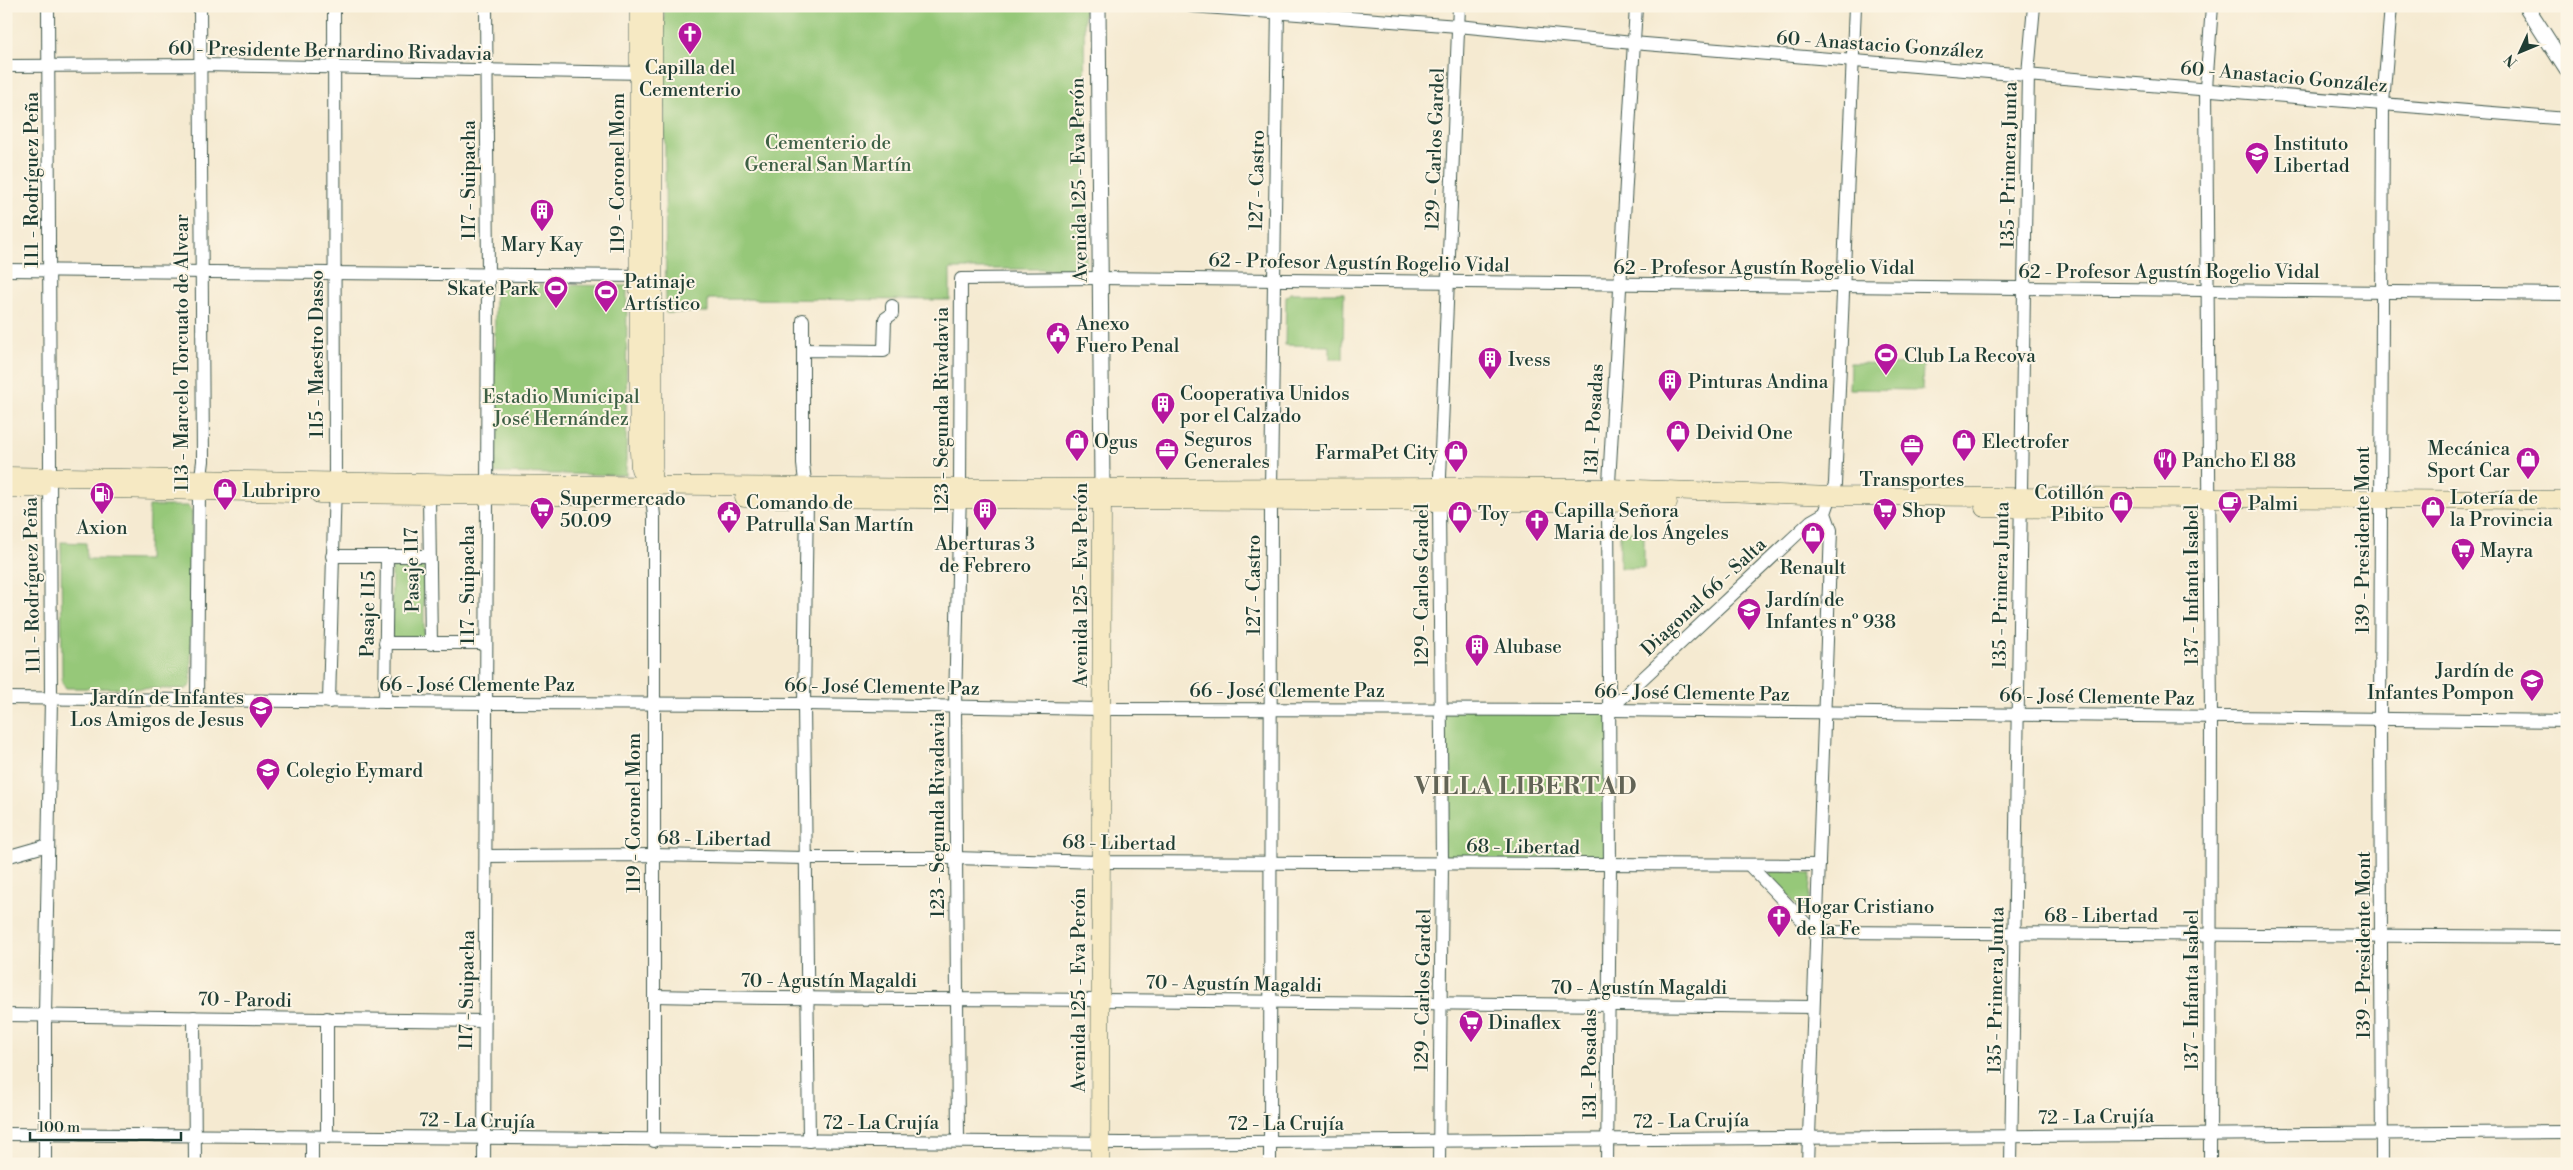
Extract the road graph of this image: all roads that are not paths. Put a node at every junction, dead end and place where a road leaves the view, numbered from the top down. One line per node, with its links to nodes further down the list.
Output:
1 (48, 6): 22 (street, 111 - Rodríguez Peña)
2 (200, 6): 20 (street, 113 - Marcelo Torcuato de Alvear)
3 (334, 6): 23 (street, 115 - Maestro Dasso)
4 (486, 6): 25 (street, 117 - Suipacha)
5 (639, 6): 26 (main road, 119 - Coronel Mom)
6 (653, 6): 26 (main road, 119 - Coronel Mom)
7 (1098, 6): 37 (street, Avenida 125 - Eva Perón)
8 (1191, 6): 16 (street, 60 - Anastacio González)
9 (1459, 6): 17 (street, 129 - Carlos Gardel)
10 (1636, 6): 18 (street, 131 - Posadas)
11 (1855, 6): 19 (street)
12 (2034, 6): 27 (street, 135 - Primera Junta)
13 (2212, 6): 28 (street, 137 - Infanta Isabel)
14 (2391, 6): 29 (street, 139 - Presidente Mont)
15 (2526, 6): 24 (street)
16 (1278, 10): 17 (street, 60 - Anastacio González); 39 (street, 127 - Castro)
17 (1458, 26): 18 (street, 60 - Anastacio González); 40 (street, 129 - Carlos Gardel)
18 (1633, 43): 19 (street, 60 - Anastacio González); 41 (street, 131 - Posadas)
19 (1851, 60): 27 (street, 60 - Anastacio González); 42 (street)
20 (200, 65): 22 (street, 60 - Presidente Bernardino Rivadavia); 23 (street, 60 - Presidente Bernardino Rivadavia); 33 (street, 113 - Marcelo Torcuato de Alvear)
21 (6, 66): 22 (street, 60 - Presidente Bernardino Rivadavia)
22 (49, 66): 32 (street, 111 - Rodríguez Peña)
23 (335, 68): 25 (street, 60 - Presidente Bernardino Rivadavia); 34 (street, 115 - Maestro Dasso)
24 (2567, 70)
25 (486, 72): 26 (street, 60 - Presidente Bernardino Rivadavia); 35 (street, 117 - Suipacha)
26 (646, 73): 36 (main road, 119 - Coronel Mom)
27 (2028, 74): 28 (street, 60 - Anastacio González); 43 (street, 135 - Primera Junta)
28 (2206, 88): 29 (street, 60 - Anastacio González); 44 (street, 137 - Infanta Isabel)
29 (2383, 103): 30 (street, 60 - Anastacio González); 45 (street, 139 - Presidente Mont)
30 (2567, 119)
31 (6, 270): 32 (street)
32 (50, 271): 33 (street); 51 (street, 111 - Rodríguez Peña)
33 (200, 272): 34 (street); 52 (street, 113 - Marcelo Torcuato de Alvear)
34 (335, 273): 35 (street); 54 (street, 115 - Maestro Dasso)
35 (488, 276): 36 (street); 55 (street, 117 - Suipacha)
36 (646, 276): 56 (main road, 119 - Coronel Mom)
37 (1100, 278): 38 (street, 62 - Profesor Agustín Rogelio Vidal); 39 (street, 62 - Profesor Agustín Rogelio Vidal); 58 (street, Avenida 125 - Eva Perón)
38 (961, 279): 59 (street, 123 - Segunda Rivadavia)
39 (1274, 280): 40 (street, 62 - Profesor Agustín Rogelio Vidal); 60 (street, 127 - Castro)
40 (1448, 281): 41 (street, 62 - Profesor Agustín Rogelio Vidal); 61 (street, 129 - Carlos Gardel)
41 (1619, 285): 42 (street, 62 - Profesor Agustín Rogelio Vidal); 62 (street, 131 - Posadas)
42 (1842, 286): 43 (street, 62 - Profesor Agustín Rogelio Vidal); 66 (street)
43 (2024, 289): 44 (street, 62 - Profesor Agustín Rogelio Vidal); 65 (street, 135 - Primera Junta)
44 (2208, 290): 45 (street, 62 - Profesor Agustín Rogelio Vidal); 67 (street, 137 - Infanta Isabel)
45 (2383, 291): 46 (street, 62 - Profesor Agustín Rogelio Vidal); 68 (street, 139 - Presidente Mont)
46 (2567, 294)
47 (892, 306): 49 (street)
48 (803, 320): 49 (street)
49 (803, 350): 57 (street)
50 (6, 476): 51 (main road)
51 (49, 482): 52 (main road); 53 (main road); 77 (street, 111 - Rodríguez Peña)
52 (200, 486): 54 (main road); 78 (street, 113 - Marcelo Torcuato de Alvear)
53 (6, 488)
54 (334, 488): 55 (main road); 63 (main road); 70 (street, 115 - Maestro Dasso)
55 (486, 491): 56 (main road); 63 (main road); 74 (street, 117 - Suipacha)
56 (652, 492): 57 (main road); 81 (street, 119 - Coronel Mom)
57 (807, 492): 59 (main road); 83 (street)
58 (1102, 493): 59 (main road); 60 (main road); 85 (main road, Avenida 125 - Eva Perón)
59 (960, 494): 84 (street, 123 - Segunda Rivadavia)
60 (1271, 494): 61 (main road); 86 (street, 127 - Castro)
61 (1439, 494): 62 (main road); 87 (street, 129 - Carlos Gardel)
62 (1608, 495): 66 (main road); 88 (street, 131 - Posadas)
63 (430, 496): 72 (street, Pasaje 117)
64 (2567, 500): 68 (main road)
65 (2020, 502): 66 (main road); 67 (main road); 90 (street, 135 - Primera Junta)
66 (1828, 505): 88 (street, Diagonal 66 - Salta); 89 (street)
67 (2208, 505): 68 (main road); 91 (street, 137 - Infanta Isabel)
68 (2381, 506): 69 (main road); 92 (street, 139 - Presidente Mont)
69 (2567, 511)
70 (332, 556): 71 (street); 79 (street, 115 - Maestro Dasso)
71 (387, 556): 72 (street); 73 (street, Pasaje 115)
72 (429, 556): 75 (street, Pasaje 117)
73 (385, 643): 75 (street); 80 (street, Pasaje 115)
74 (486, 643): 75 (street); 82 (street, 117 - Suipacha)
75 (431, 644)
76 (6, 698): 77 (street, 66 - José Clemente Paz)
77 (51, 699): 78 (street, 66 - José Clemente Paz); 94 (street, 111 - Rodríguez Peña)
78 (197, 700): 79 (street, 66 - José Clemente Paz)
79 (330, 702): 80 (street, 66 - José Clemente Paz)
80 (385, 702): 82 (street, 66 - José Clemente Paz)
81 (654, 702): 82 (street, 66 - José Clemente Paz); 83 (street, 66 - José Clemente Paz); 95 (street, 119 - Coronel Mom)
82 (486, 703): 96 (street, 117 - Suipacha)
83 (804, 704): 84 (street, 66 - José Clemente Paz); 98 (street)
84 (955, 706): 85 (street, 66 - José Clemente Paz); 99 (street, 123 - Segunda Rivadavia)
85 (1101, 709): 86 (street, 66 - José Clemente Paz); 100 (main road, Avenida 125 - Eva Perón)
86 (1272, 709): 87 (street, 66 - José Clemente Paz); 101 (street, 127 - Castro)
87 (1441, 709): 88 (street, 66 - José Clemente Paz); 102 (street, 129 - Carlos Gardel)
88 (1609, 710): 89 (street, 66 - José Clemente Paz); 103 (street, 131 - Posadas)
89 (1826, 712): 90 (street, 66 - José Clemente Paz); 104 (street)
90 (2017, 714): 91 (street, 66 - José Clemente Paz); 107 (street, 135 - Primera Junta)
91 (2211, 717): 92 (street, 66 - José Clemente Paz); 108 (street, 137 - Infanta Isabel)
92 (2380, 719): 93 (street, 66 - José Clemente Paz); 109 (street, 139 - Presidente Mont)
93 (2567, 721)
94 (48, 845): 97 (street); 120 (street, 111 - Rodríguez Peña)
95 (653, 855): 96 (street, 68 - Libertad); 98 (street, 68 - Libertad); 111 (street, 119 - Coronel Mom)
96 (486, 856): 123 (street, 117 - Suipacha)
97 (6, 857)
98 (804, 858): 99 (street, 68 - Libertad); 113 (street)
99 (956, 858): 100 (street, 68 - Libertad); 112 (street, 123 - Segunda Rivadavia)
100 (1100, 862): 101 (street, 68 - Libertad); 114 (main road, Avenida 125 - Eva Perón)
101 (1271, 863): 102 (street, 68 - Libertad); 115 (street, 127 - Castro)
102 (1442, 864): 103 (street, 68 - Libertad); 116 (street, 129 - Carlos Gardel)
103 (1610, 866): 105 (street, 68 - Libertad); 117 (street, 131 - Posadas)
104 (1819, 866): 105 (street, 68 - Libertad); 106 (street)
105 (1751, 867): 106 (street)
106 (1816, 930): 107 (street, 68 - Libertad); 118 (street)
107 (2014, 933): 108 (street, 68 - Libertad); 130 (street, 135 - Primera Junta)
108 (2210, 934): 109 (street, 68 - Libertad); 125 (street, 137 - Infanta Isabel)
109 (2382, 936): 110 (street, 68 - Libertad); 126 (street, 139 - Presidente Mont)
110 (2567, 937)
111 (654, 996): 113 (street, 70 - Agustín Magaldi); 137 (street, 119 - Coronel Mom)
112 (957, 999): 113 (street, 70 - Agustín Magaldi); 114 (street, 70 - Agustín Magaldi); 135 (street, 123 - Segunda Rivadavia)
113 (806, 1000): 138 (street)
114 (1100, 1000): 115 (street, 70 - Agustín Magaldi); 141 (main road, Avenida 125 - Eva Perón)
115 (1272, 1002): 116 (street, 70 - Agustín Magaldi); 140 (street, 127 - Castro)
116 (1440, 1005): 117 (street, 70 - Agustín Magaldi); 139 (street, 129 - Carlos Gardel)
117 (1608, 1006): 118 (street, 70 - Agustín Magaldi); 136 (street, 131 - Posadas)
118 (1813, 1007): 133 (street)
119 (6, 1015): 120 (street, 70 - Parodi)
120 (44, 1015): 121 (street, 70 - Parodi); 128 (street, 111 - Rodríguez Peña)
121 (194, 1017): 122 (street, 70 - Parodi); 129 (street)
122 (327, 1018): 123 (street, 70 - Parodi); 131 (street)
123 (484, 1021): 134 (street, 117 - Suipacha)
124 (2567, 1132): 126 (street, 72 - La Crujía)
125 (2209, 1133): 126 (street, 72 - La Crujía); 130 (street, 72 - La Crujía); 152 (street, 137 - Infanta Isabel)
126 (2382, 1133): 153 (street, 139 - Presidente Mont)
127 (6, 1134): 128 (street, 72 - La Crujía)
128 (45, 1135): 129 (street, 72 - La Crujía); 142 (street, 111 - Rodríguez Peña)
129 (196, 1136): 132 (street, 72 - La Crujía); 143 (street)
130 (2011, 1136): 133 (street, 72 - La Crujía); 151 (street, 135 - Primera Junta)
131 (326, 1137): 132 (street, 72 - La Crujía); 134 (street, 72 - La Crujía)
132 (312, 1138): 144 (street)
133 (1809, 1138): 136 (street, 72 - La Crujía); 150 (street)
134 (484, 1139): 137 (street, 72 - La Crujía); 145 (street, 117 - Suipacha)
135 (958, 1140): 138 (street, 72 - La Crujía); 141 (street, 72 - La Crujía)
136 (1607, 1140): 139 (street, 72 - La Crujía); 149 (street, 131 - Posadas)
137 (654, 1141): 138 (street, 72 - La Crujía)
138 (809, 1141)
139 (1439, 1141): 140 (street, 72 - La Crujía); 148 (street, 129 - Carlos Gardel)
140 (1270, 1142): 141 (street, 72 - La Crujía); 147 (street, 127 - Castro)
141 (1101, 1143): 146 (main road, Avenida 125 - Eva Perón)
142 (45, 1164)
143 (195, 1164)
144 (312, 1164)
145 (484, 1164)
146 (1100, 1164)
147 (1270, 1164)
148 (1439, 1164)
149 (1608, 1164)
150 (1808, 1164)
151 (2011, 1164)
152 (2210, 1164)
153 (2382, 1164)

